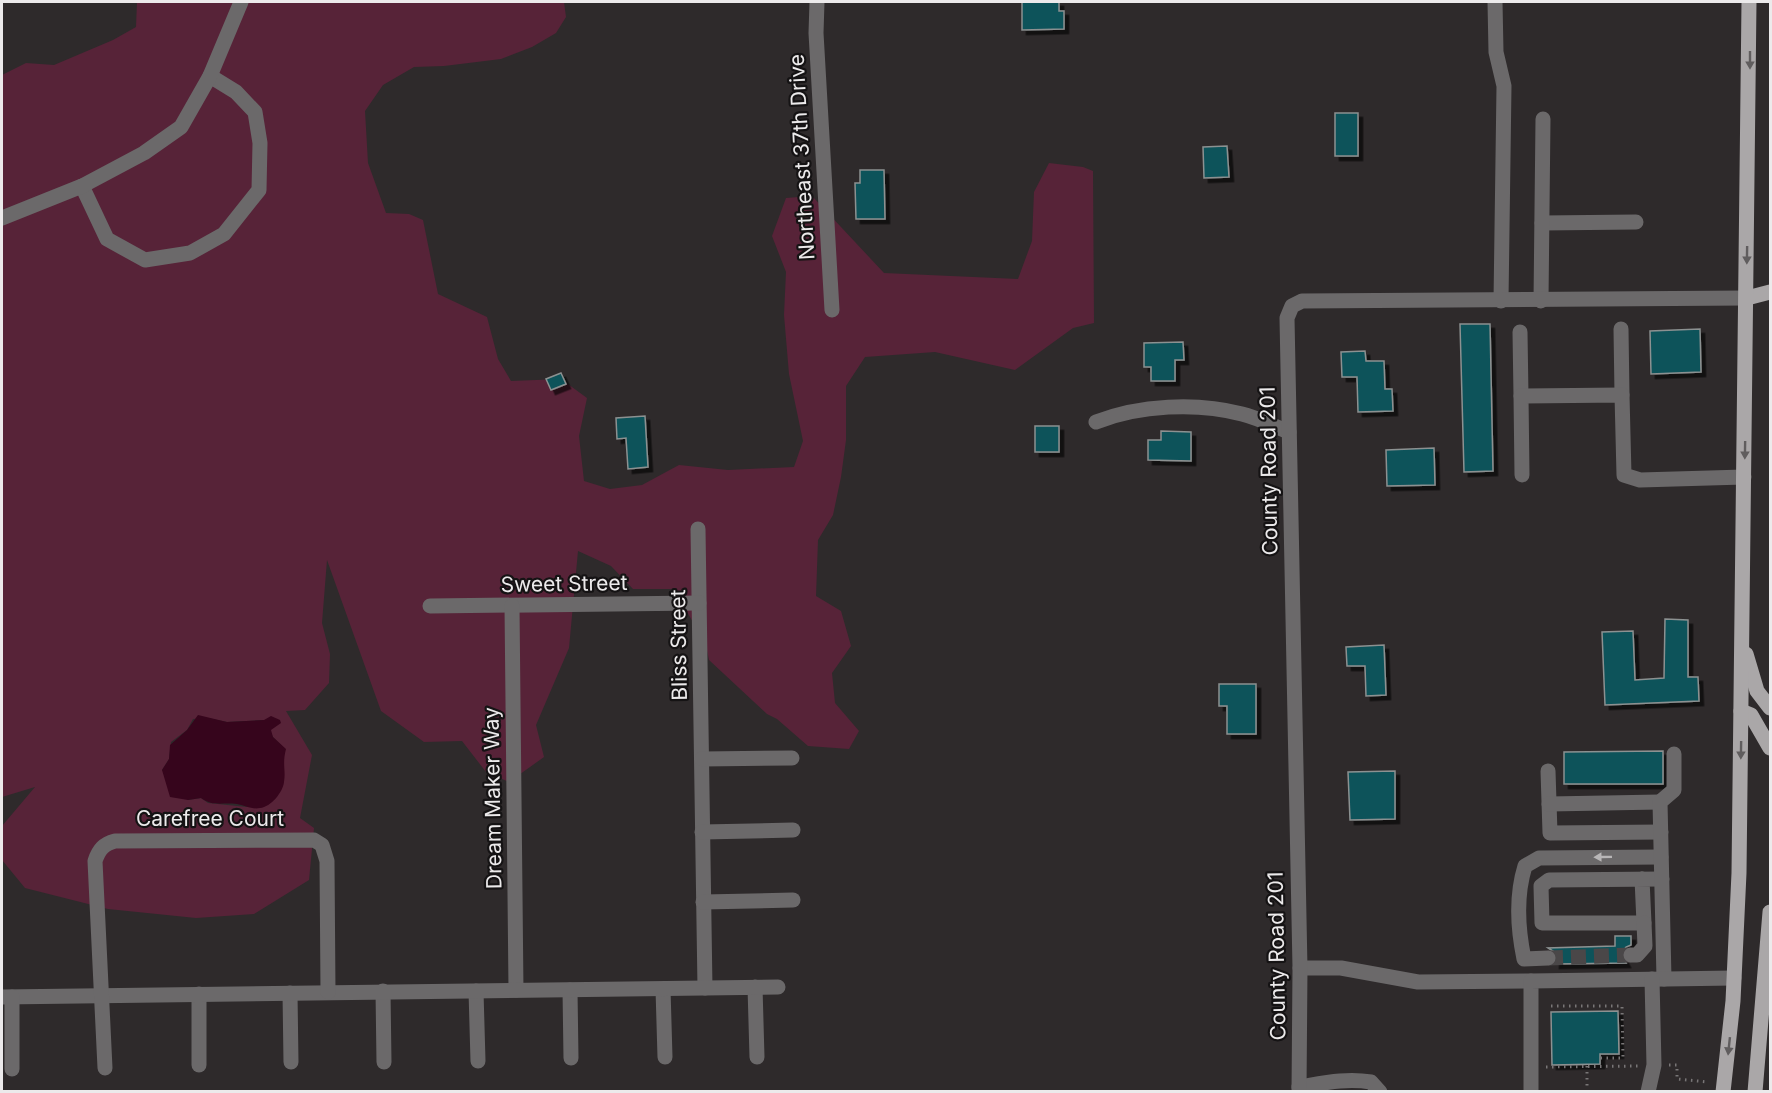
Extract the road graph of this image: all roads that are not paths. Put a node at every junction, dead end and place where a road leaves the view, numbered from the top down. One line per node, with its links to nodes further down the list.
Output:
1 (241, 2): 5 (street)
2 (817, 2): 15 (street, Northeast 37th Drive)
3 (1495, 2): 13 (street)
4 (1749, 2): 12 (main road, one-way to 12)
5 (210, 76): 7 (street); 7 (street)
6 (1543, 120): 10 (street)
7 (82, 186): 8 (street)
8 (2, 218)
9 (1636, 222): 10 (street)
10 (1542, 223): 14 (street)
11 (1770, 292): 12 (main road)
12 (1747, 298): 14 (street, County Road 201); 23 (main road, one-way to 23)
13 (1501, 301): 14 (street, County Road 201); 21 (street, County Road 201)
14 (1541, 301)
15 (832, 310)
16 (1621, 329): 18 (street)
17 (1520, 332): 19 (street)
18 (1622, 395): 19 (street); 23 (street)
19 (1521, 396): 22 (street)
20 (1096, 422): 21 (street)
21 (1290, 432): 51 (street, County Road 201)
22 (1522, 475)
23 (1744, 477): 28 (main road)
24 (698, 529): 25 (street, Bliss Street)
25 (699, 603): 27 (street, Sweet Street); 34 (street, Bliss Street)
26 (430, 606): 27 (street, Sweet Street)
27 (512, 606): 59 (street, Dream Maker Way)
28 (1742, 640): 29 (main road); 30 (main road)
29 (1770, 708)
30 (1741, 711): 31 (main road); 52 (main road, one-way to 52)
31 (1770, 748)
32 (1674, 754): 36 (street)
33 (792, 758): 34 (street)
34 (702, 759): 39 (street, Bliss Street)
35 (1548, 771): 37 (street)
36 (1660, 801): 37 (street); 40 (street)
37 (1549, 804): 40 (street)
38 (793, 830): 39 (street)
39 (702, 832): 45 (street, Bliss Street)
40 (1661, 832): 41 (street)
41 (1661, 857): 43 (street); 50 (street, one-way to 50)
42 (1642, 879): 43 (street); 47 (street); 47 (street)
43 (1662, 879): 53 (street)
44 (793, 900): 45 (street)
45 (703, 902): 57 (street, Bliss Street)
46 (1770, 912): 48 (main road)
47 (1644, 923): 49 (street)
48 (1770, 930): 82 (main road)
49 (1631, 955)
50 (1548, 958)
51 (1300, 968): 54 (street); 77 (street, County Road 201)
52 (1734, 978): 53 (street); 81 (main road, one-way to 81)
53 (1658, 979): 54 (street); 80 (street)
54 (1531, 981): 79 (street)
55 (755, 987): 56 (street); 57 (street); 69 (street)
56 (778, 987)
57 (705, 988): 58 (street)
58 (663, 989): 60 (street); 68 (street)
59 (516, 990): 60 (street); 62 (street)
60 (570, 990): 70 (street)
61 (383, 991): 62 (street); 63 (street); 73 (street)
62 (477, 991): 71 (street)
63 (328, 992): 64 (street); 66 (street, Carefree Court)
64 (290, 993): 65 (street); 72 (street)
65 (199, 994): 66 (street); 74 (street)
66 (102, 996): 67 (street); 75 (street)
67 (7, 997): 76 (street)
68 (665, 1057)
69 (757, 1057)
70 (571, 1058)
71 (478, 1060)
72 (291, 1062)
73 (384, 1062)
74 (199, 1065)
75 (105, 1068)
76 (12, 1069)
77 (1299, 1089): 78 (street)
78 (1380, 1092)
79 (1531, 1092)
80 (1648, 1092)
81 (1723, 1092)
82 (1755, 1092)

